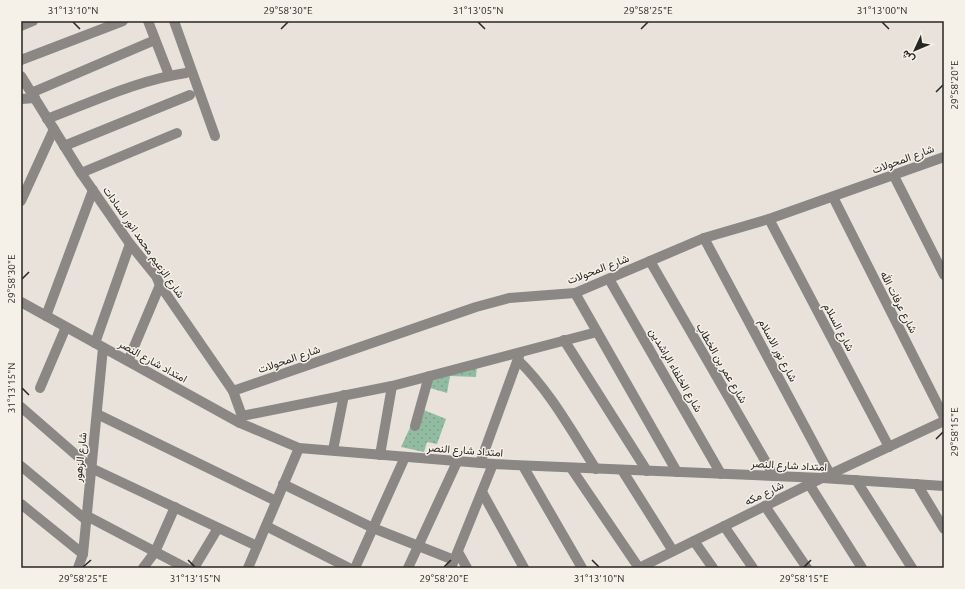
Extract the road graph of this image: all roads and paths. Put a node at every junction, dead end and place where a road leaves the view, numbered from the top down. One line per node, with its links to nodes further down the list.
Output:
1 (33, 21): 5 (street)
2 (123, 21): 7 (street)
3 (148, 21): 6 (street)
4 (174, 21): 17 (street)
5 (21, 26)
6 (155, 40): 10 (street); 12 (street)
7 (21, 60)
8 (186, 73): 10 (street)
9 (21, 76): 12 (street, شارع الزعيم محمد انور السادات)
10 (169, 76): 14 (street)
11 (190, 95): 18 (street)
12 (33, 96): 13 (street); 14 (street, شارع الزعيم محمد انور السادات)
13 (21, 100)
14 (47, 119): 15 (street, شارع الزعيم محمد انور السادات)
15 (54, 129): 18 (street, شارع الزعيم محمد انور السادات); 24 (street)
16 (177, 133): 20 (street)
17 (215, 136)
18 (64, 146): 20 (street, شارع الزعيم محمد انور السادات)
19 (944, 157): 21 (street, شارع المحولات)
20 (81, 173): 22 (street, شارع الزعيم محمد انور السادات)
21 (894, 176): 23 (street, شارع المحولات); 29 (street)
22 (93, 190): 27 (street, شارع الزعيم محمد انور السادات); 34 (street)
23 (833, 197): 25 (street, شارع المحولات); 48 (street, شارع عرفات الله)
24 (21, 201)
25 (769, 219): 26 (street, شارع المحولات); 52 (street, شارع السلام)
26 (704, 238): 28 (street, شارع المحولات); 70 (street, شارع نور الاسلام)
27 (130, 244): 31 (street, شارع الزعيم محمد انور السادات); 38 (street, شارع الزهور)
28 (650, 261): 30 (street, شارع المحولات); 69 (street, شارع عمر بن الخطاب)
29 (944, 276)
30 (609, 279): 32 (street, شارع المحولات); 68 (street, شارع الخلفاء الراشدين)
31 (160, 285): 40 (street); 44 (street, شارع الزعيم محمد انور السادات)
32 (575, 293): 36 (street); 44 (street, شارع المحولات)
33 (22, 306): 34 (street, امتداد شارع النصر)
34 (46, 316): 35 (street, امتداد شارع النصر)
35 (66, 327): 38 (street, امتداد شارع النصر); 43 (street)
36 (597, 332): 37 (street); 67 (street)
37 (564, 340): 39 (street); 66 (street)
38 (99, 345): 40 (street, امتداد شارع النصر); 47 (street, شارع الزهور)
39 (519, 356): 41 (street); 58 (street); 64 (street)
40 (128, 361): 49 (street, امتداد شارع النصر)
41 (429, 376): 42 (street); 51 (street)
42 (392, 386): 45 (street); 55 (street)
43 (40, 388)
44 (233, 391): 49 (street, شارع الزعيم محمد انور السادات)
45 (344, 395): 49 (street); 54 (street)
46 (21, 408): 62 (street)
47 (97, 414): 62 (street, شارع الزهور); 77 (street)
48 (944, 417)
49 (241, 420): 53 (street, امتداد شارع النصر)
50 (944, 421): 52 (street, شارع مكه)
51 (415, 426)
52 (889, 447): 70 (street, شارع مكه)
53 (299, 448): 54 (street, امتداد شارع النصر); 72 (street)
54 (332, 450): 55 (street, امتداد شارع النصر)
55 (380, 455): 56 (street, امتداد شارع النصر)
56 (406, 457): 57 (street, امتداد شارع النصر); 85 (street)
57 (457, 462): 58 (street, امتداد شارع النصر); 89 (street)
58 (480, 464): 59 (street, امتداد شارع النصر)
59 (493, 464): 61 (street, امتداد شارع النصر); 76 (street)
60 (21, 466): 81 (street)
61 (524, 466): 63 (street, امتداد شارع النصر); 104 (street)
62 (91, 468): 80 (street); 81 (street, شارع الزهور)
63 (571, 468): 64 (street, امتداد شارع النصر); 105 (street)
64 (596, 469): 65 (street, امتداد شارع النصر)
65 (622, 470): 66 (street, امتداد شارع النصر); 90 (street)
66 (647, 471): 67 (street, امتداد شارع النصر)
67 (677, 472): 68 (street, امتداد شارع النصر)
68 (722, 474): 69 (street, امتداد شارع النصر)
69 (774, 476): 70 (street, امتداد شارع النصر)
70 (826, 476): 71 (street, امتداد شارع النصر); 73 (street, شارع مكه)
71 (856, 480): 74 (street, امتداد شارع النصر); 110 (street)
72 (284, 484): 77 (street); 85 (street)
73 (809, 484): 79 (street, شارع مكه); 109 (street)
74 (916, 484): 75 (street, امتداد شارع النصر); 86 (street)
75 (944, 486)
76 (482, 492): 93 (street); 103 (street)
77 (276, 501): 82 (street)
78 (21, 504): 92 (street)
79 (765, 506): 83 (street, شارع مكه); 108 (street)
80 (175, 508): 84 (street); 91 (street)
81 (86, 518): 91 (street); 92 (street, شارع الزهور)
82 (266, 526): 88 (street); 99 (street)
83 (724, 526): 87 (street, شارع مكه); 107 (street)
84 (218, 528): 88 (street); 97 (street)
85 (373, 528): 89 (street); 100 (street)
86 (944, 529)
87 (694, 541): 90 (street, شارع مكه); 106 (street)
88 (257, 546): 98 (street)
89 (417, 546): 93 (street); 101 (street)
90 (673, 551): 105 (street, شارع مكه)
91 (155, 552): 95 (street); 96 (street)
92 (83, 554): 94 (street, شارع الزهور)
93 (454, 560): 102 (street)
94 (78, 568)
95 (143, 568)
96 (186, 568)
97 (194, 568)
98 (248, 568)
99 (349, 568)
100 (355, 568)
101 (408, 568)
102 (467, 568)
103 (524, 568)
104 (582, 568)
105 (639, 568)
106 (713, 568)
107 (753, 568)
108 (807, 568)
109 (862, 568)
110 (912, 568)

